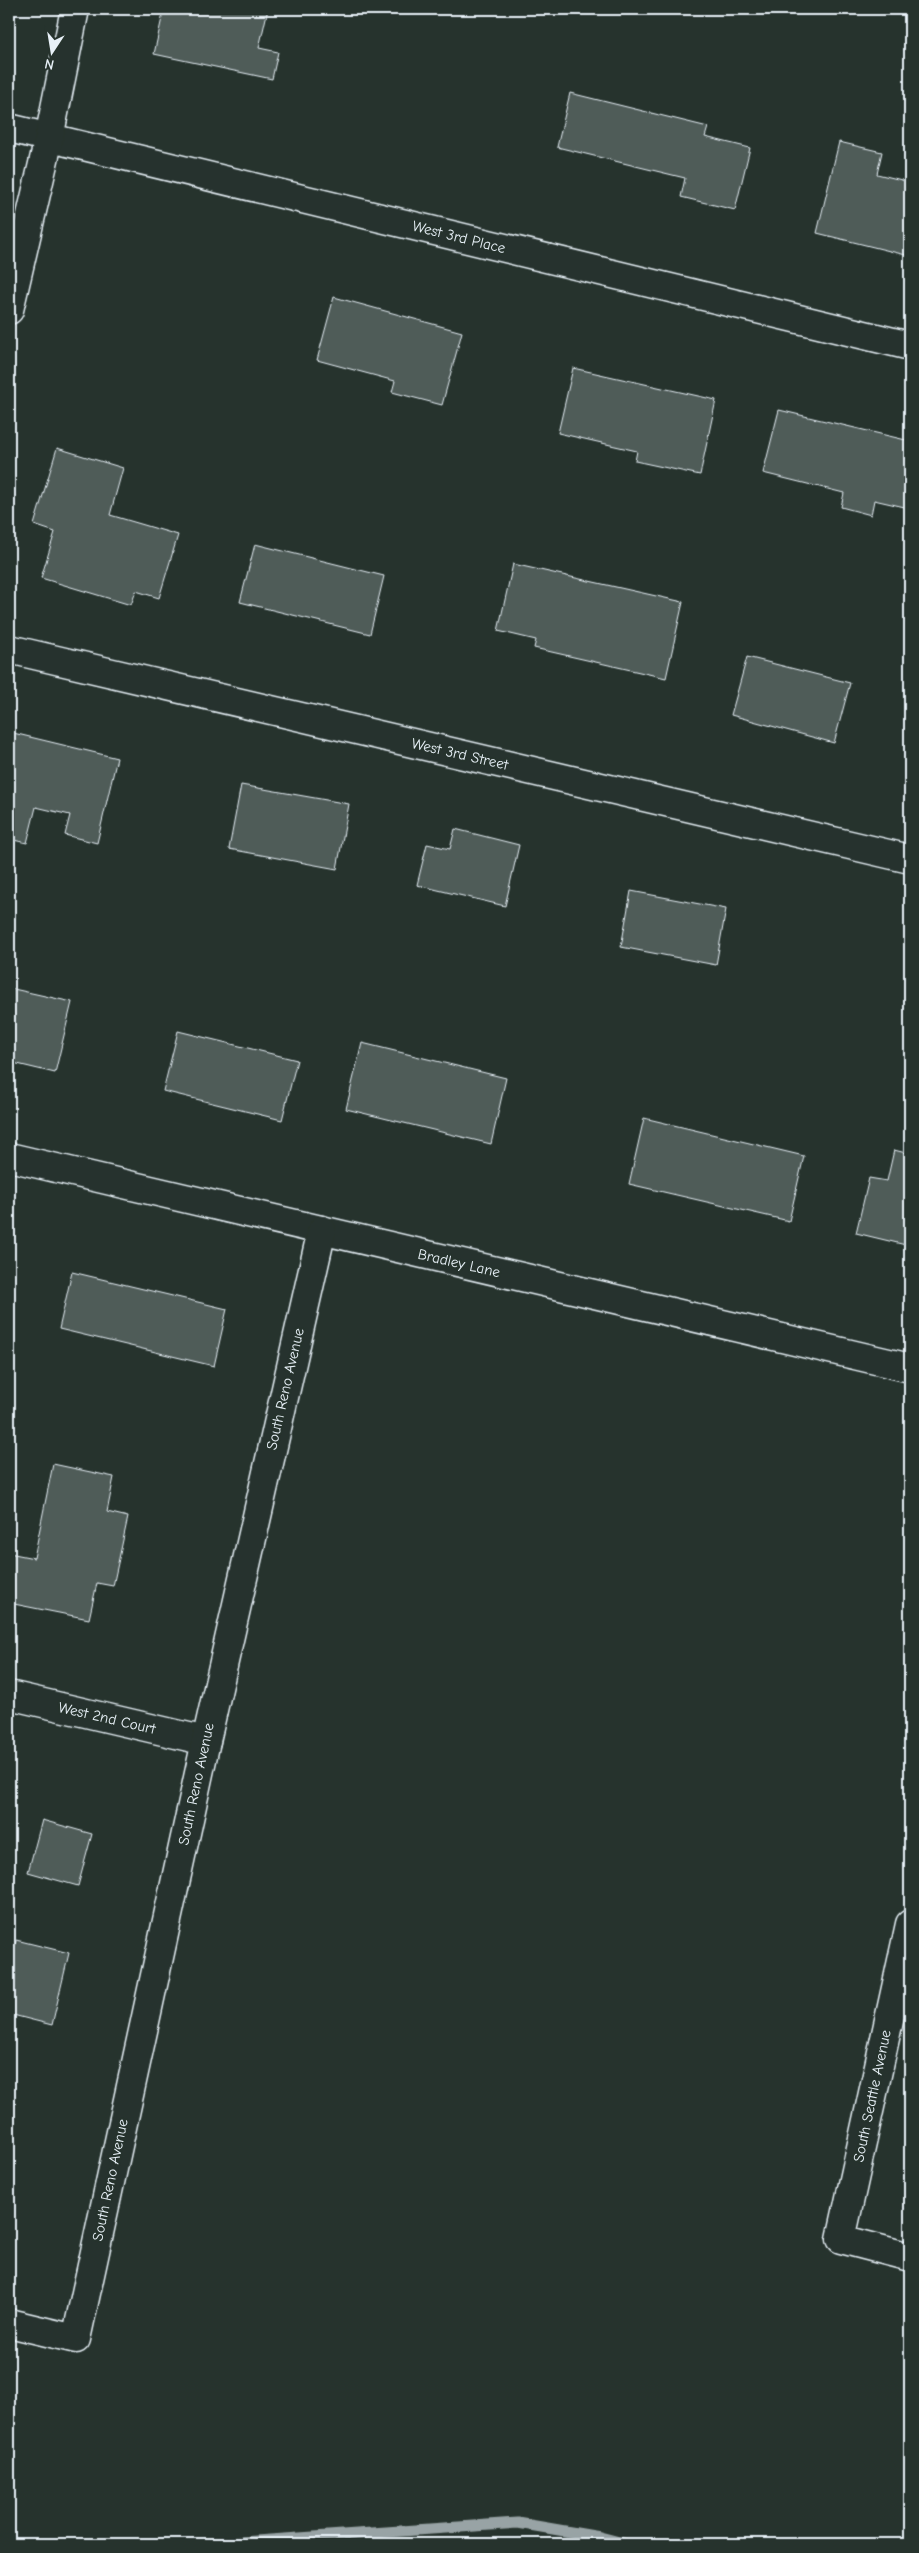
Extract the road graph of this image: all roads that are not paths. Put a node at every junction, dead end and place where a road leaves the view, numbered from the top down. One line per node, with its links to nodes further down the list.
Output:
1 (75, 9): 3 (street)
2 (9, 128): 3 (street, West 3rd Place)
3 (49, 138): 4 (street); 5 (street, West 3rd Place)
4 (9, 310)
5 (910, 346)
6 (9, 650): 7 (street, West 3rd Street)
7 (910, 859)
8 (9, 1156): 9 (street, Bradley Lane)
9 (322, 1230): 10 (street, Bradley Lane); 12 (street, South Reno Avenue)
10 (910, 1368)
11 (9, 1695): 12 (street, West 2nd Court)
12 (206, 1741): 15 (street, South Reno Avenue)
13 (910, 1924): 14 (street, South Seattle Avenue)
14 (910, 2257)
15 (9, 2323)

